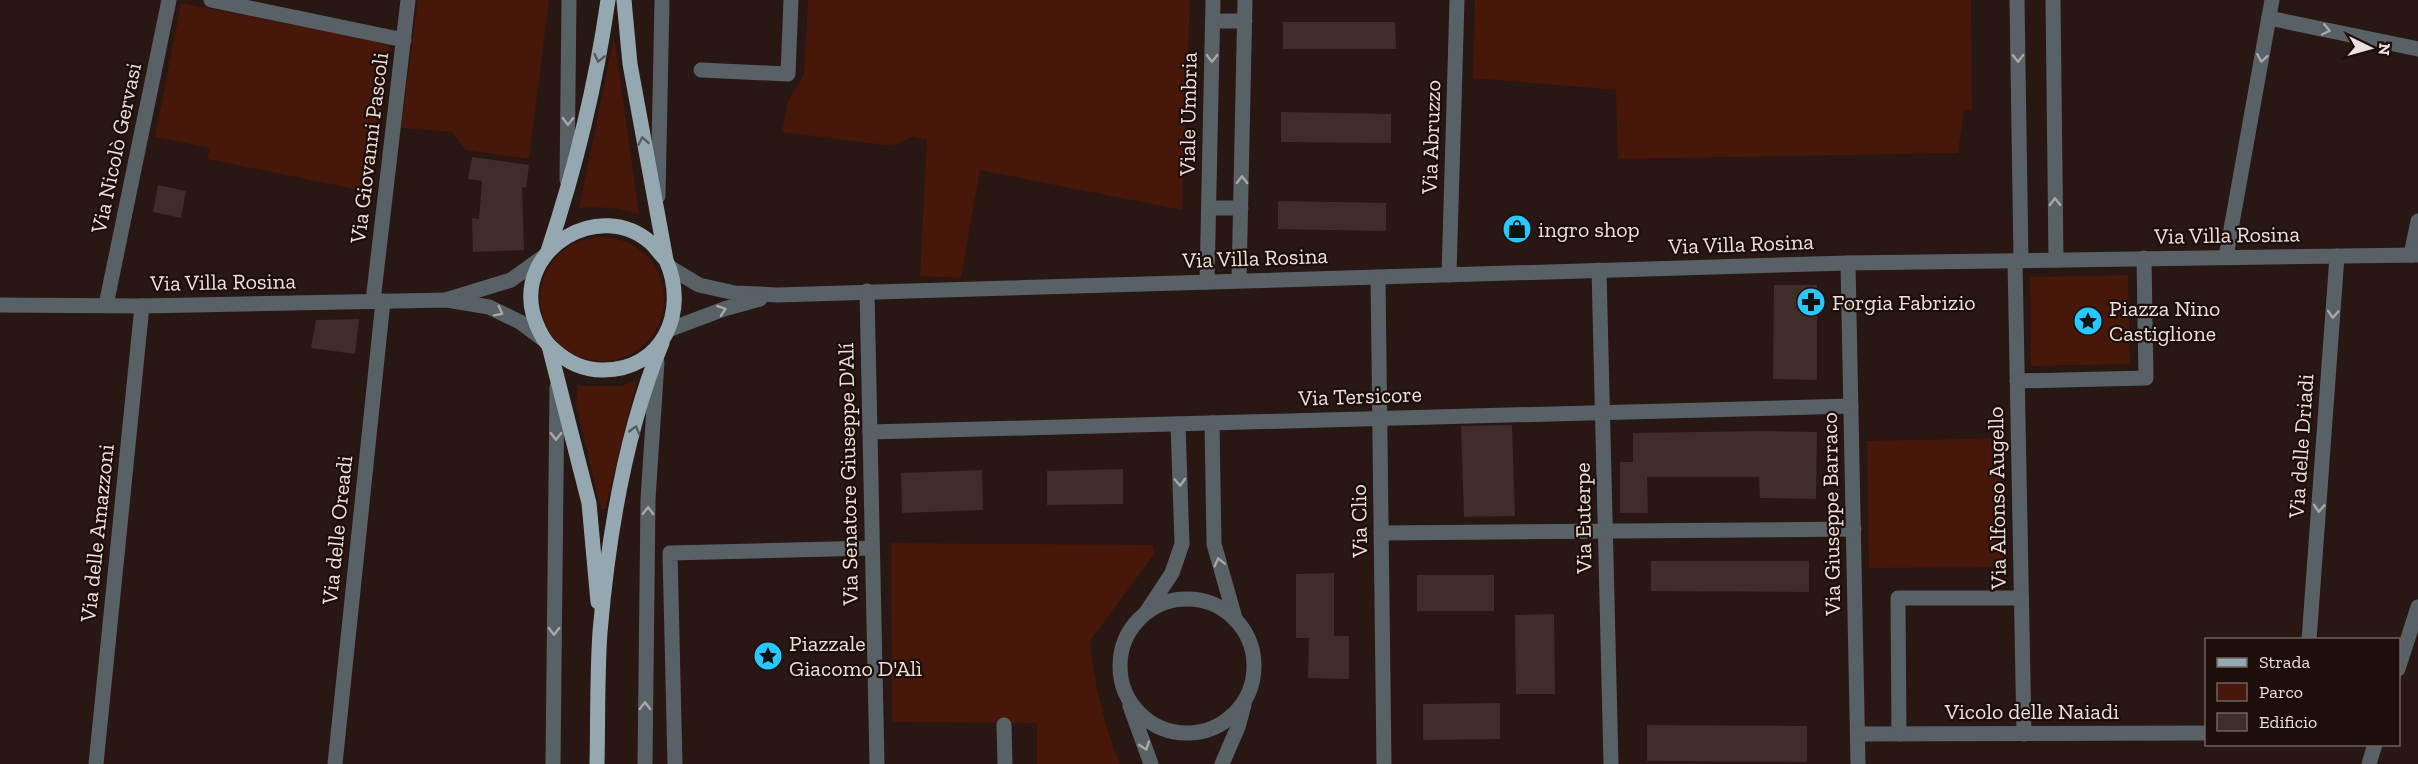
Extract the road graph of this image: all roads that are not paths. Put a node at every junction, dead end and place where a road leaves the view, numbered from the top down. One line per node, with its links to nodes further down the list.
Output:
1 (169, 0): 45 (street, Via Nicolò Gervasi)
2 (211, 0): 18 (street)
3 (408, 0): 18 (street, Via Giovanni Pascoli)
4 (569, 0): 21 (street, one-way to 21)
5 (608, 0): 21 (main road, one-way to 21)
6 (624, 0): 24 (main road, one-way to 6)
7 (662, 0): 24 (street)
8 (791, 0): 20 (street)
9 (1213, 0): 16 (street, Viale Umbria)
10 (1245, 0): 17 (street)
11 (1457, 0): 36 (street, Via Abruzzo)
12 (2017, 0): 32 (street, Via Alfonso Augello, one-way to 32)
13 (2053, 0): 31 (street, one-way to 13)
14 (2272, 0): 15 (street)
15 (2269, 18): 19 (street, one-way to 19); 29 (street, one-way to 29)
16 (1213, 21): 17 (street, Viale Umbria); 22 (street, Viale Umbria, one-way to 22)
17 (1245, 21): 23 (street, one-way to 17)
18 (404, 40): 43 (street, Via Giovanni Pascoli)
19 (2418, 49)
20 (701, 70)
21 (567, 191): 26 (main road)
22 (1209, 208): 23 (street, Viale Umbria); 39 (street, Viale Umbria)
23 (1241, 208): 38 (street)
24 (657, 220): 34 (main road)
25 (2418, 221): 27 (street)
26 (545, 254): 34 (main road); 42 (street, Via Villa Rosina); 48 (main road)
27 (2414, 255): 28 (street, Via Villa Rosina)
28 (2337, 256): 29 (street, Via Villa Rosina); 67 (street, Via delle Driadi, one-way to 67)
29 (2226, 257): 30 (street, Via Villa Rosina)
30 (2144, 258): 31 (street, Via Villa Rosina); 51 (street)
31 (2056, 260): 32 (street, Via Villa Rosina)
32 (2018, 261): 33 (street, Via Villa Rosina); 51 (street, Via Alfonso Augello)
33 (1848, 263): 35 (street, Via Villa Rosina); 52 (street, Via Giuseppe Barraco)
34 (667, 264): 41 (street, Via Villa Rosina); 47 (main road)
35 (1599, 270): 36 (street, Via Villa Rosina); 53 (street, Via Euterpe)
36 (1449, 274): 37 (street, Via Villa Rosina)
37 (1378, 277): 38 (street, Via Villa Rosina); 54 (street, Via Clio)
38 (1239, 280): 39 (street, Via Villa Rosina)
39 (1207, 282): 40 (street, Via Villa Rosina)
40 (867, 291): 41 (street, Via Villa Rosina); 57 (street, Via Senatore Giuseppe D'Alí)
41 (777, 295): 47 (street, Via Villa Rosina, one-way to 41)
42 (447, 300): 43 (street, Via Villa Rosina); 48 (street, Via Villa Rosina, one-way to 48)
43 (378, 301): 46 (street, Via Villa Rosina); 78 (street, Via delle Oreadi)
44 (0, 305): 45 (street, Via Villa Rosina)
45 (106, 305): 46 (street, Via Villa Rosina)
46 (142, 306): 77 (street, Via delle Amazzoni)
47 (667, 333): 48 (main road); 49 (main road)
48 (547, 343): 50 (main road)
49 (657, 356): 66 (main road, one-way to 49); 81 (street, one-way to 49)
50 (557, 378): 66 (main road); 79 (street, one-way to 79)
51 (2017, 381): 62 (street, Via Alfonso Augello)
52 (1851, 406): 53 (street, Via Tersicore); 58 (street, Via Giuseppe Barraco)
53 (1602, 412): 54 (street, Via Tersicore); 59 (street, Via Euterpe)
54 (1380, 418): 55 (street, Via Tersicore); 60 (street, Via Clio)
55 (1212, 423): 56 (street, Via Tersicore); 65 (street, one-way to 55)
56 (1178, 424): 57 (street, Via Tersicore); 64 (street, one-way to 64)
57 (870, 432): 61 (street, Via Senatore Giuseppe D'Alí)
58 (1854, 529): 59 (street); 75 (street, Via Giuseppe Barraco)
59 (1605, 531): 60 (street); 88 (street, Via Euterpe)
60 (1381, 533): 87 (street, Via Clio)
61 (872, 548): 82 (street); 83 (street, Via Senatore Giuseppe D'Alí)
62 (2021, 598): 73 (street); 74 (street, Via Alfonso Augello)
63 (2418, 607): 68 (street)
64 (1147, 611): 65 (street); 69 (street)
65 (1235, 618): 70 (street)
66 (600, 632): 80 (main road)
67 (2309, 638)
68 (2400, 663)
69 (1124, 690): 70 (street); 85 (street, one-way to 85)
70 (1246, 699): 86 (street)
71 (1004, 725): 84 (street)
72 (2205, 733): 74 (street, Vicolo delle Naiadi)
73 (1899, 734): 74 (street, Vicolo delle Naiadi); 75 (street, Vicolo delle Naiadi)
74 (2024, 734)
75 (1858, 735): 89 (street, Via Giuseppe Barraco)
76 (2374, 746): 90 (street)
77 (96, 764)
78 (335, 764)
79 (553, 764)
80 (597, 764)
81 (645, 764)
82 (675, 764)
83 (877, 764)
84 (1005, 764)
85 (1151, 764)
86 (1222, 764)
87 (1384, 764)
88 (1611, 764)
89 (1858, 764)
90 (2368, 764)

